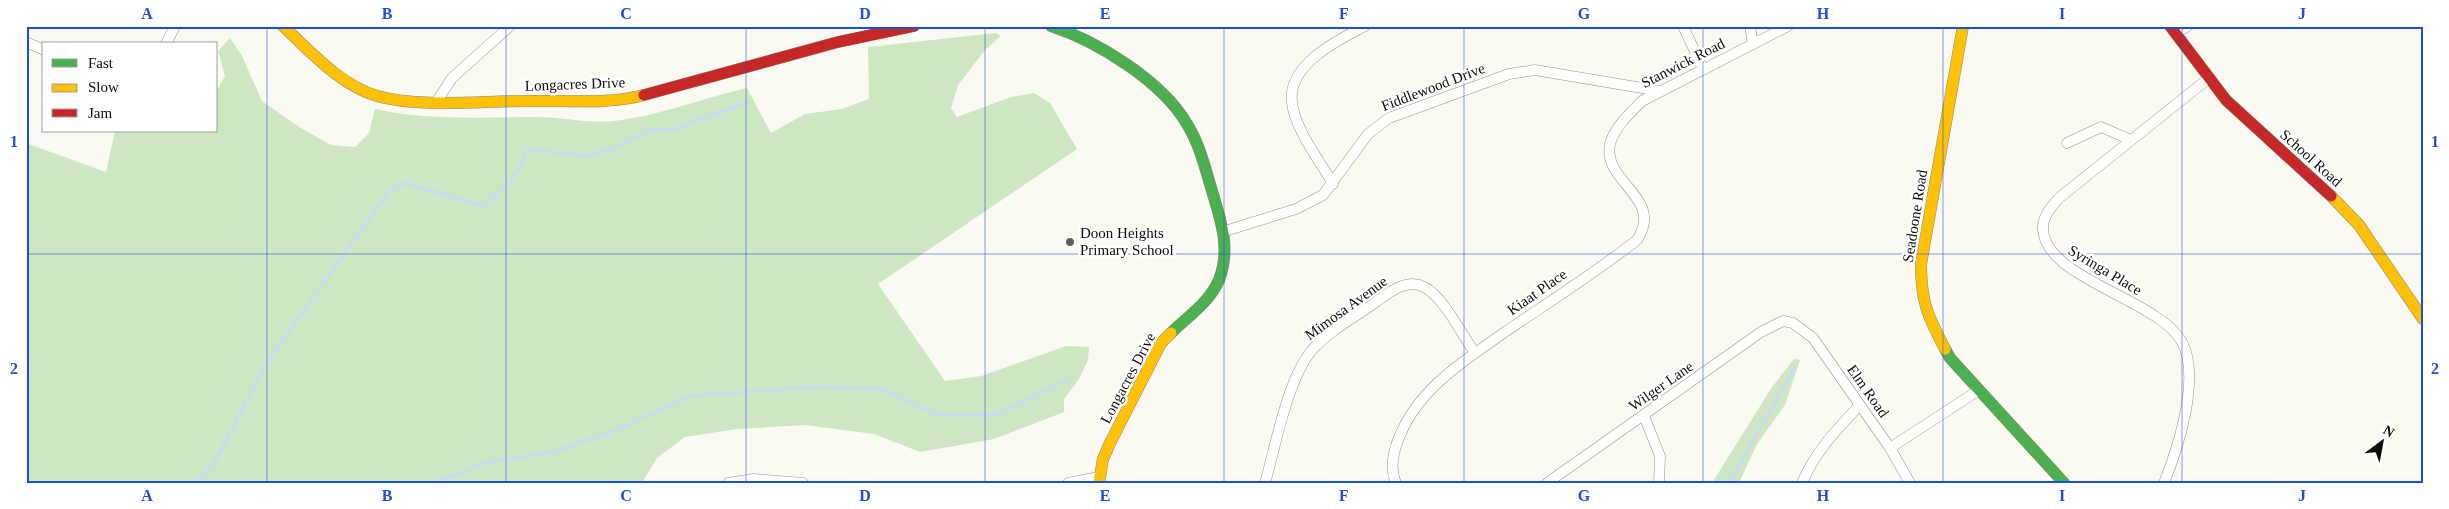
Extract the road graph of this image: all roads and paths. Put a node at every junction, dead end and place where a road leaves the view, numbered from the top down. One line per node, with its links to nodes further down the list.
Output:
1 (175, 26): 14 (street)
2 (283, 26): 20 (street, Longacres Drive)
3 (510, 26): 20 (street)
4 (914, 26): 20 (street, Longacres Drive)
5 (1051, 26): 25 (street, Longacres Drive)
6 (1365, 26): 24 (street)
7 (1683, 26): 17 (street)
8 (1750, 26): 15 (street)
9 (1788, 26): 15 (street, Stanwick Road)
10 (1963, 26): 29 (street, Seadoone Road)
11 (2188, 26): 12 (street)
12 (2173, 29): 18 (street, School Road)
13 (26, 42): 16 (street)
14 (167, 42)
15 (1753, 44): 17 (street, Stanwick Road)
16 (42, 49)
17 (1703, 70): 19 (street, Stanwick Road)
18 (2208, 78): 22 (street, Syringa Place); 26 (street, School Road)
19 (1660, 92): 21 (street, Stanwick Road); 24 (street, Fiddlewood Drive)
20 (438, 101)
21 (1625, 120): 28 (street, Kiaat Place)
22 (2131, 140): 23 (street); 44 (street, Syringa Place)
23 (2067, 143)
24 (1333, 184): 25 (street, Fiddlewood Drive)
25 (1225, 231): 33 (street, Longacres Drive)
26 (2423, 319)
27 (1793, 323): 30 (street, Elm Road); 31 (street, Wilger Lane)
28 (1475, 353): 37 (street, Mimosa Avenue); 38 (street, Kiaat Place)
29 (1979, 390): 32 (street); 43 (street, Seadoone Road)
30 (1859, 406): 32 (street, Elm Road); 41 (street)
31 (1644, 416): 39 (street, Wilger Lane); 40 (street)
32 (1890, 448): 42 (street, Elm Road)
33 (1099, 480): 36 (street)
34 (728, 483): 35 (street)
35 (803, 483)
36 (1068, 483)
37 (1265, 483)
38 (1396, 483)
39 (1547, 483)
40 (1659, 483)
41 (1802, 483)
42 (1910, 483)
43 (2064, 483)
44 (2164, 483)

